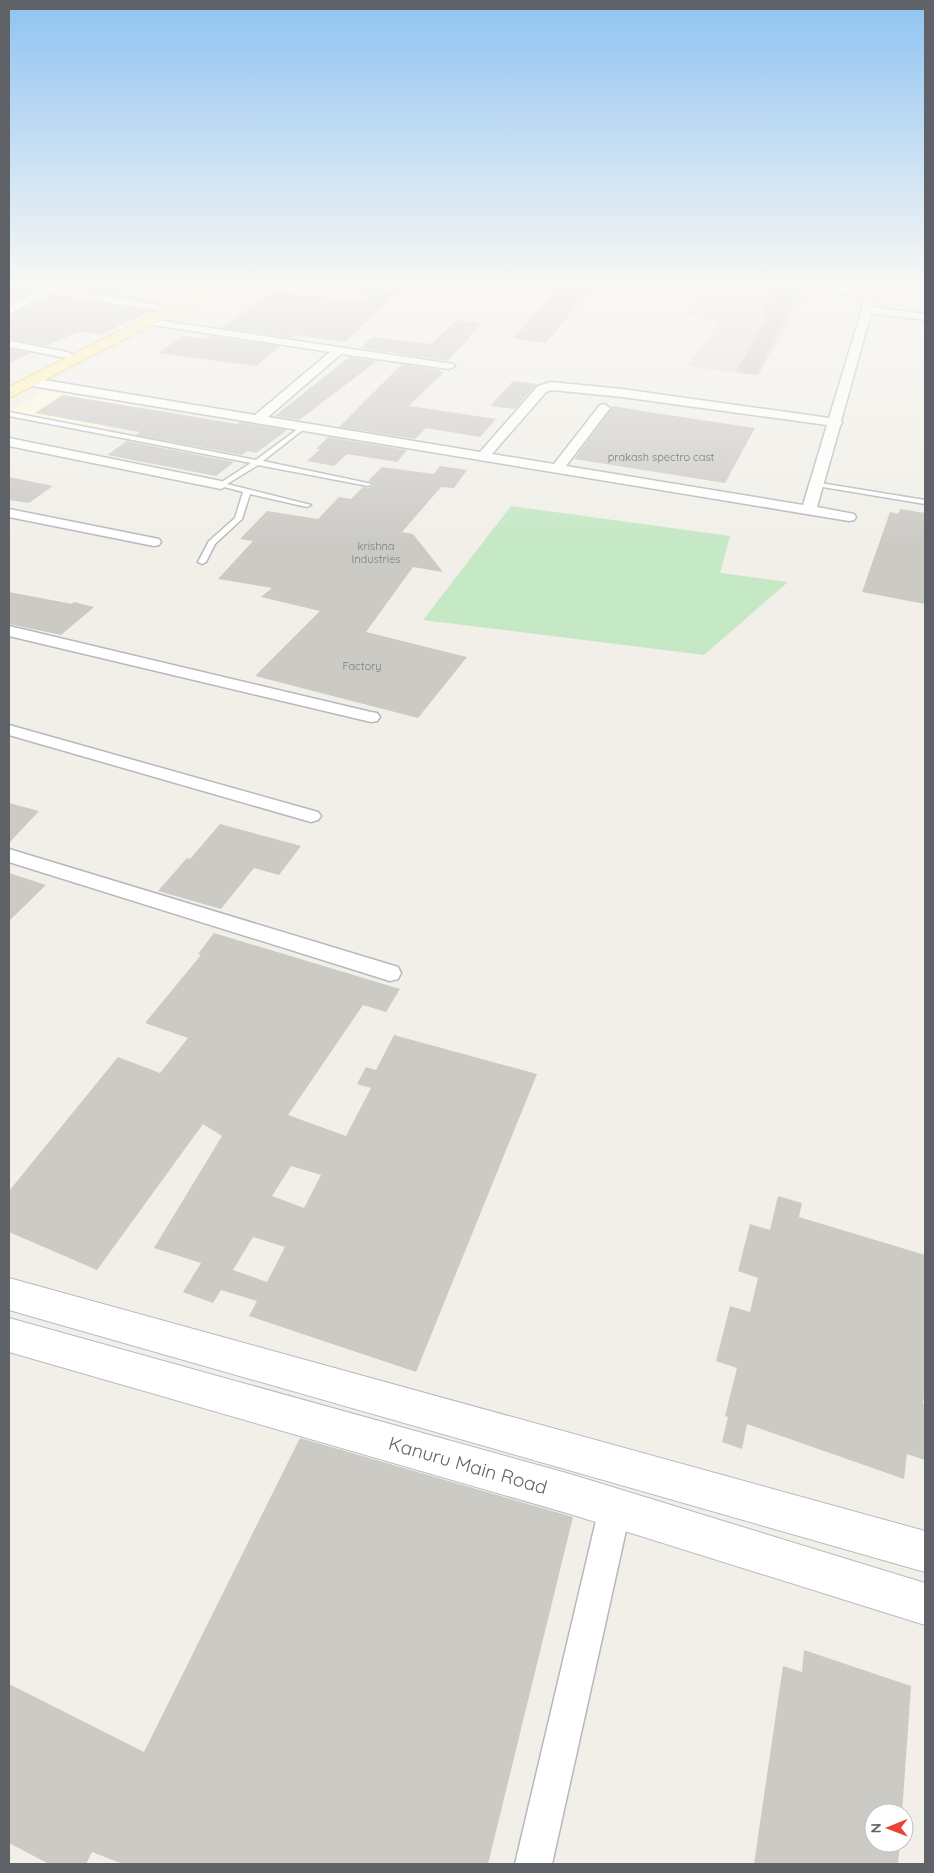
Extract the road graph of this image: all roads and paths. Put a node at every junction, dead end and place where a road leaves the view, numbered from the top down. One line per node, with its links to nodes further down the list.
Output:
1 (36, 370): 6 (main road)
2 (55, 370): 5 (main road)
3 (315, 370): 10 (street)
4 (850, 370): 11 (street)
5 (32, 382): 7 (main road); 10 (street)
6 (9, 384)
7 (9, 393)
8 (604, 408): 16 (street)
9 (9, 414): 15 (lane)
10 (258, 419): 12 (street)
11 (836, 423): 14 (street); 18 (street)
12 (303, 427): 14 (street); 15 (lane)
13 (9, 442): 19 (street)
14 (483, 457): 16 (street)
15 (258, 462): 17 (lane); 19 (lane)
16 (558, 468): 23 (street)
17 (368, 484)
18 (817, 484): 21 (lane); 23 (street)
19 (221, 485): 20 (lane)
20 (247, 492): 22 (lane); 27 (lane)
21 (925, 502)
22 (308, 505)
23 (809, 510): 25 (street)
24 (9, 513): 26 (street)
25 (849, 517)
26 (154, 542)
27 (202, 562)
28 (9, 631): 29 (street)
29 (371, 717)
30 (9, 730): 31 (street)
31 (311, 816)
32 (9, 855): 33 (street)
33 (390, 974)
34 (9, 1294): 36 (main road)
35 (9, 1335): 37 (main road, Kanuru Main Road)
36 (166, 1338): 37 (main road); 39 (main road)
37 (147, 1375): 38 (main road, Kanuru Main Road)
38 (615, 1508): 40 (main road, Kanuru Main Road); 41 (street)
39 (925, 1552)
40 (925, 1604)
41 (533, 1864)

